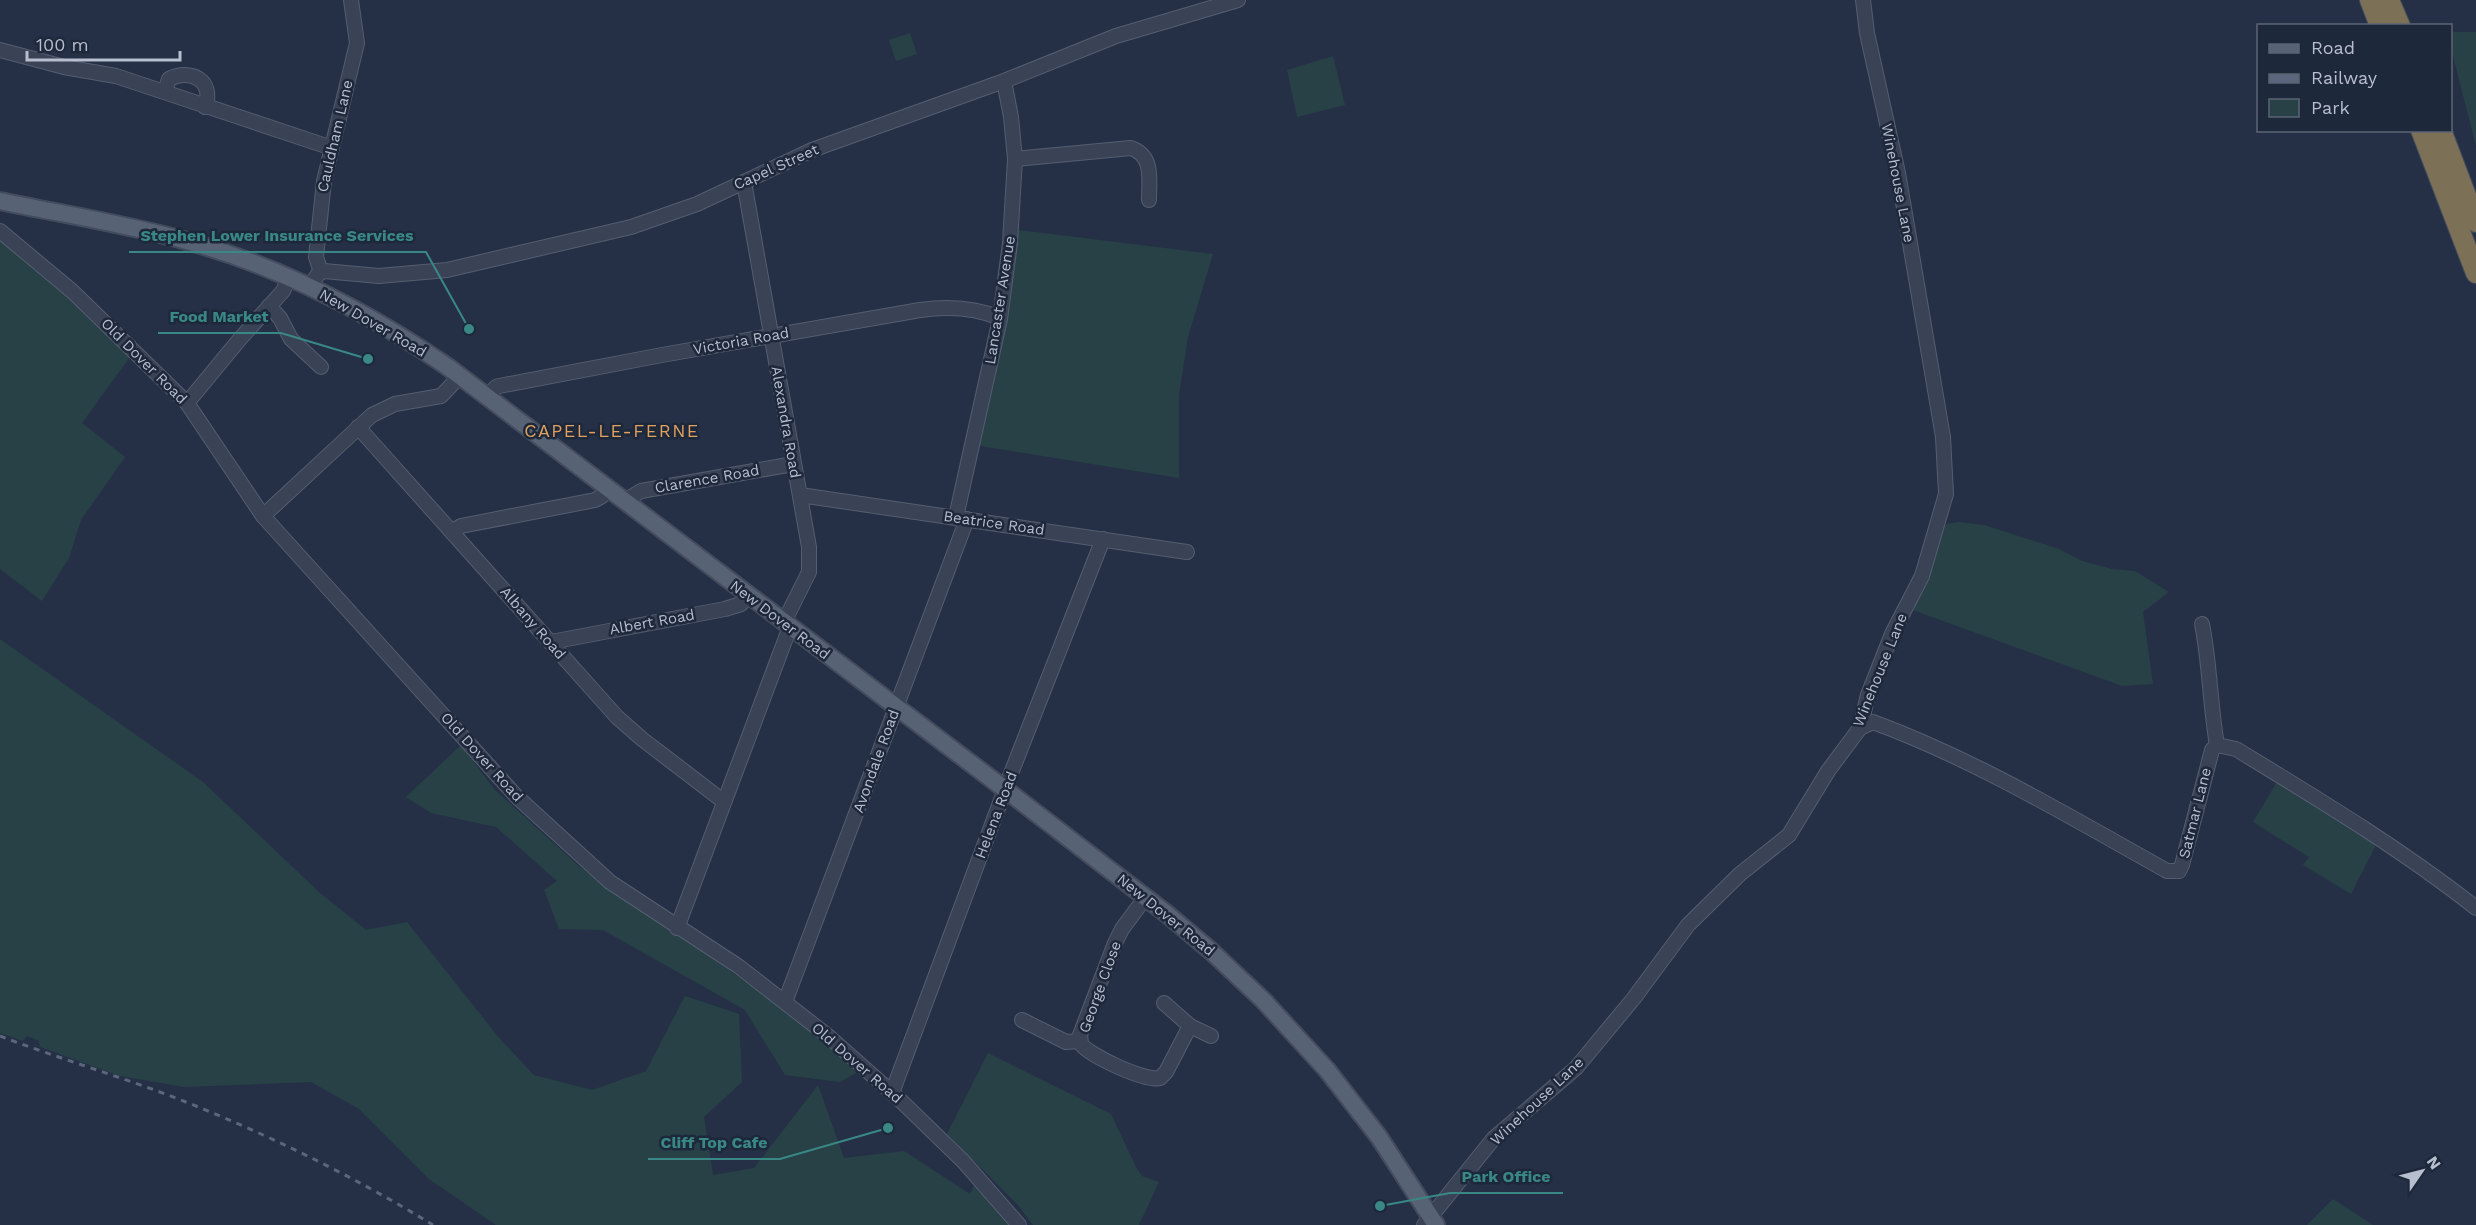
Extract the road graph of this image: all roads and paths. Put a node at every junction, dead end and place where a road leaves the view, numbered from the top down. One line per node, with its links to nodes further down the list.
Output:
1 (351, 0): 15 (street, Cauldham Lane)
2 (1238, 0): 6 (street, Capel Street)
3 (1863, 0): 48 (street, Winehouse Lane)
4 (2370, 0): 7 (highway)
5 (2389, 0): 8 (highway)
6 (1211, 3): 10 (street, Capel Street)
7 (2379, 24)
8 (2399, 24)
9 (0, 51): 11 (street)
10 (1004, 81): 16 (street, Lancaster Avenue); 17 (street, Capel Street)
11 (165, 91): 12 (street); 12 (street)
12 (205, 107): 15 (street)
13 (2422, 132): 23 (highway)
14 (2442, 132): 20 (highway)
15 (332, 148): 22 (street, Cauldham Lane)
16 (1015, 159): 18 (street); 27 (street, Lancaster Avenue)
17 (744, 182): 22 (street, Capel Street); 28 (street, Alexandra Road)
18 (1149, 200)
19 (0, 201): 24 (main road, New Dover Road)
20 (2476, 222)
21 (0, 231): 32 (street, Old Dover Road)
22 (321, 272): 25 (street)
23 (2476, 273)
24 (290, 278): 25 (main road, New Dover Road); 26 (street)
25 (310, 287): 30 (main road, New Dover Road)
26 (269, 306): 29 (street); 32 (street)
27 (1000, 318): 28 (street, Victoria Road); 39 (street, Lancaster Avenue)
28 (770, 336): 31 (street, Victoria Road); 34 (street, Alexandra Road)
29 (321, 367)
30 (460, 376): 31 (main road, New Dover Road); 33 (street)
31 (487, 397): 35 (main road, New Dover Road)
32 (188, 403): 38 (street, Old Dover Road)
33 (358, 427): 38 (street); 40 (street, Albany Road)
34 (793, 464): 36 (street, Alexandra Road); 37 (street, Clarence Road)
35 (607, 488): 37 (main road, New Dover Road); 40 (street)
36 (800, 495): 39 (street, Beatrice Road); 44 (street, Alexandra Road)
37 (627, 504): 43 (main road, New Dover Road)
38 (263, 516): 54 (street, Old Dover Road)
39 (962, 518): 41 (street, Beatrice Road); 47 (street, Avondale Road)
40 (452, 532): 46 (street, Albany Road)
41 (1103, 539): 42 (street, Beatrice Road); 50 (street, Helena Road)
42 (1187, 552)
43 (748, 596): 44 (main road, New Dover Road); 46 (street, Albert Road)
44 (787, 624): 47 (main road, New Dover Road); 51 (street, Alexandra Road)
45 (2202, 624): 49 (street)
46 (551, 642): 51 (street, Albany Road)
47 (896, 709): 50 (main road, New Dover Road); 55 (street, Avondale Road)
48 (1860, 728): 49 (street, Satmar Lane); 62 (street, Winehouse Lane)
49 (2217, 745): 53 (street)
50 (1006, 790): 52 (main road, New Dover Road); 61 (street, Helena Road)
51 (723, 801): 54 (street, Alexandra Road)
52 (1145, 898): 60 (street, George Close); 62 (main road, New Dover Road)
53 (2476, 908)
54 (677, 928): 55 (street, Old Dover Road)
55 (785, 1002): 61 (street, Old Dover Road)
56 (1164, 1003): 58 (street)
57 (1022, 1020): 60 (street)
58 (1190, 1026): 59 (street); 60 (street, George Close)
59 (1211, 1036)
60 (1080, 1041)
61 (892, 1093): 63 (street, Old Dover Road)
62 (1430, 1222)
63 (1019, 1225)

